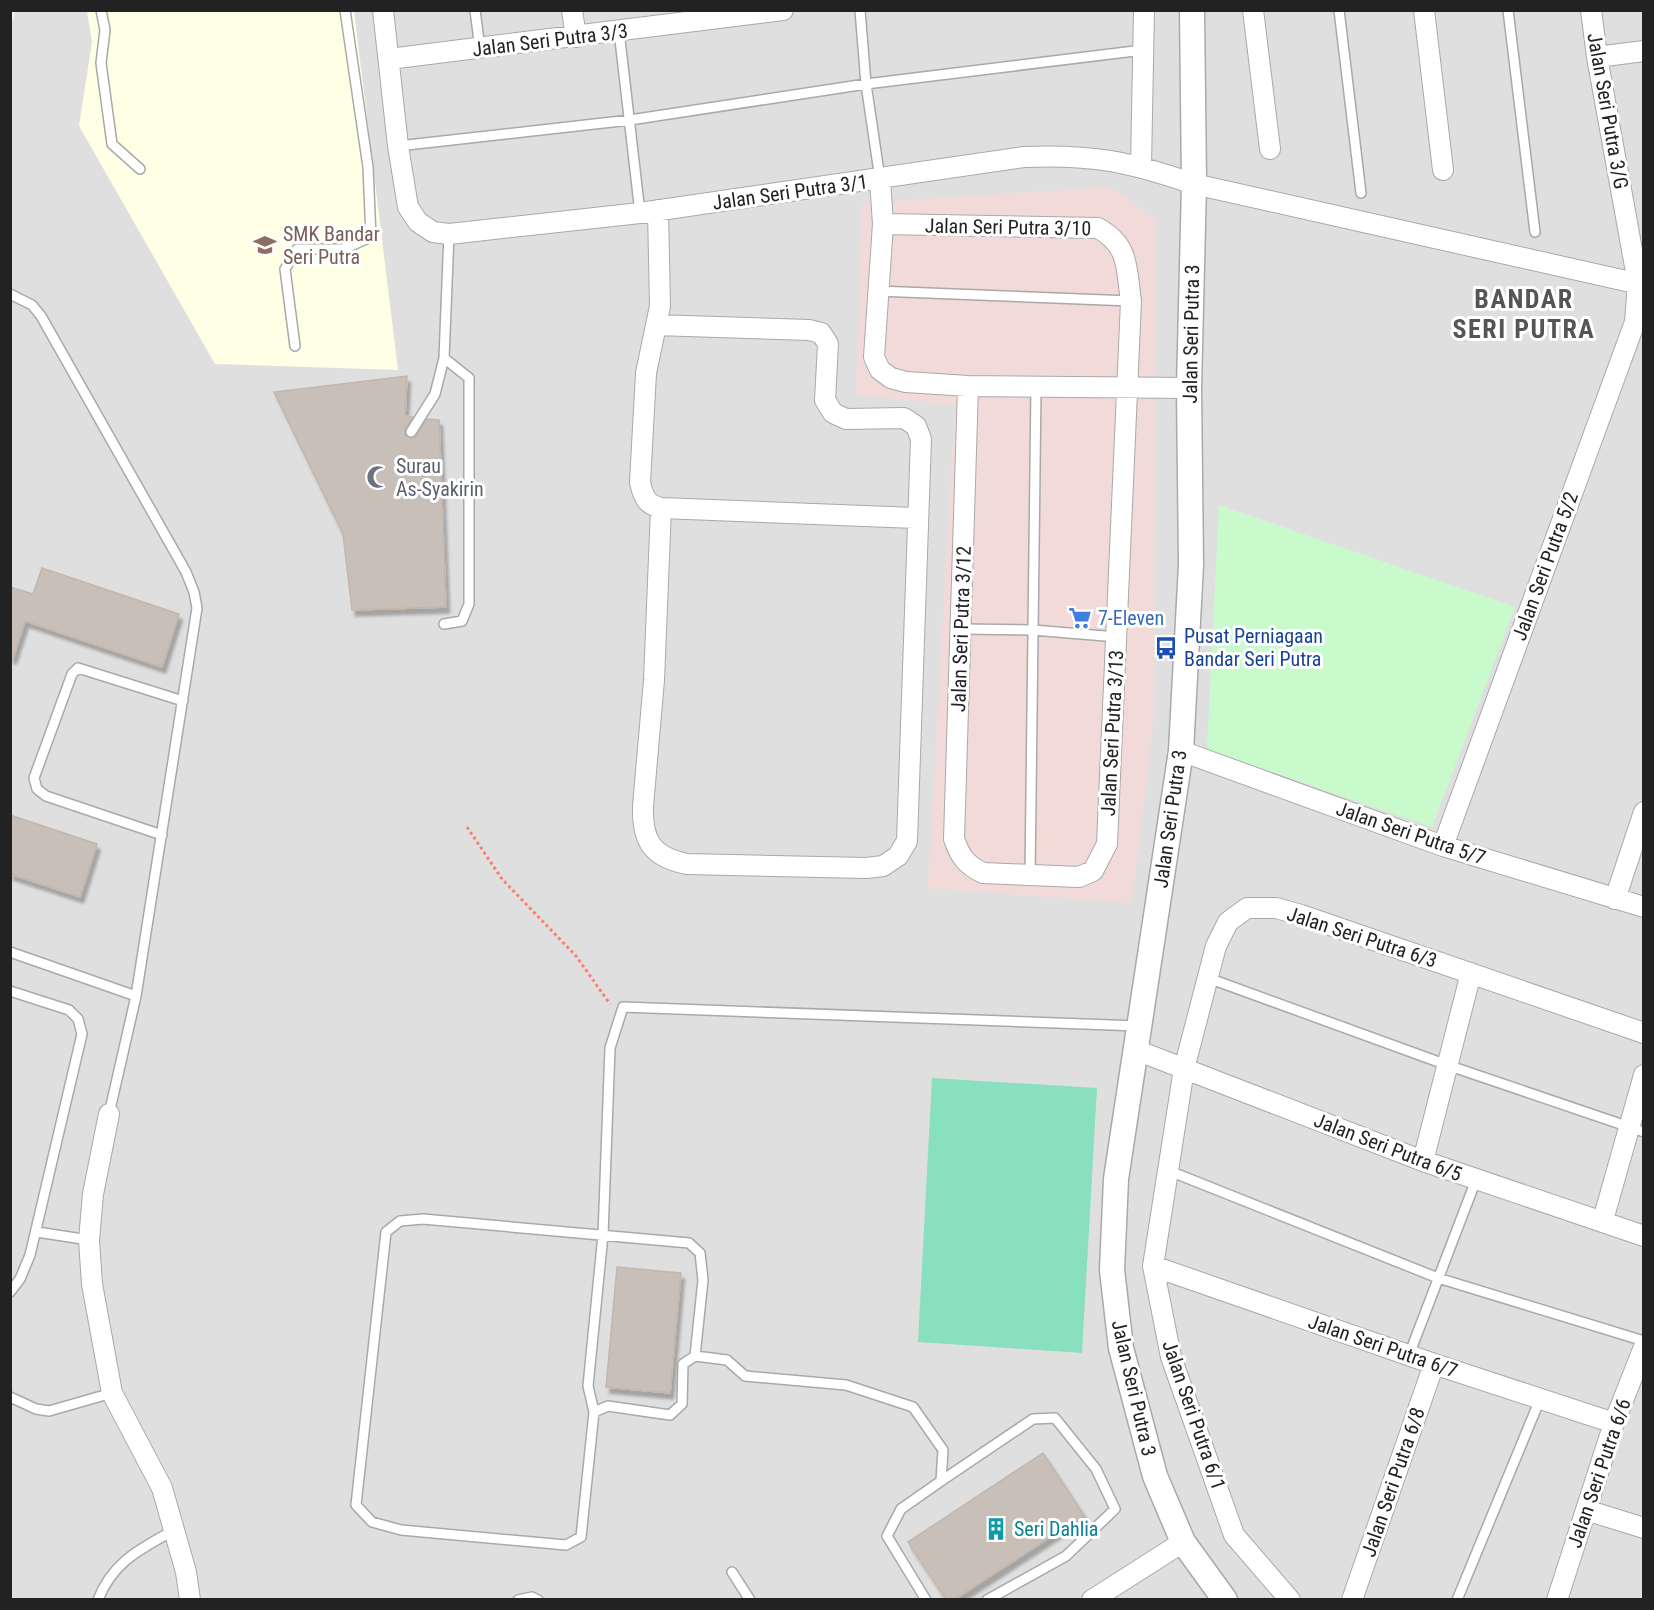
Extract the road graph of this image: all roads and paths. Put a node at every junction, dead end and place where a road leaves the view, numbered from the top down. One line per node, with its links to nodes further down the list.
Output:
1 (101, 10): 27 (lane)
2 (345, 10): 43 (lane)
3 (383, 10): 21 (street, Jalan Seri Putra 3/1)
4 (475, 10): 17 (lane)
5 (572, 10): 16 (street)
6 (860, 10): 22 (lane)
7 (1144, 10): 18 (street)
8 (1192, 10): 30 (street, Jalan Seri Putra 3)
9 (1253, 10): 25 (street)
10 (1339, 10): 31 (lane)
11 (1424, 10): 28 (street)
12 (1508, 10): 34 (lane)
13 (1591, 10): 20 (street, Jalan Seri Putra 3/G)
14 (773, 11): 15 (street, Jalan Seri Putra 3/3)
15 (619, 31): 16 (street, Jalan Seri Putra 3/3); 23 (lane)
16 (576, 37): 17 (street, Jalan Seri Putra 3/3)
17 (480, 49): 21 (street, Jalan Seri Putra 3/3)
18 (1143, 50): 22 (lane); 26 (street)
19 (1644, 51): 20 (street)
20 (1597, 57): 37 (street, Jalan Seri Putra 3/G)
21 (389, 59): 24 (street, Jalan Seri Putra 3/1)
22 (866, 84): 23 (lane); 29 (lane)
23 (630, 120): 24 (lane); 32 (lane)
24 (398, 146): 35 (street, Jalan Seri Putra 3/1)
25 (1270, 149)
26 (1141, 166): 29 (street, Jalan Seri Putra 3/1); 30 (street, Jalan Seri Putra 3/1)
27 (140, 170)
28 (1443, 170)
29 (880, 179): 32 (street, Jalan Seri Putra 3/1); 33 (street)
30 (1194, 184): 37 (street, Jalan Seri Putra 3/1); 48 (street, Jalan Seri Putra 3)
31 (1361, 193)
32 (649, 211): 35 (street, Jalan Seri Putra 3/1); 42 (street)
33 (883, 224): 36 (street, Jalan Seri Putra 3/10); 38 (street)
34 (1535, 232)
35 (449, 234): 44 (lane)
36 (1123, 251): 40 (street, Jalan Seri Putra 3/13)
37 (1641, 284): 41 (street, Jalan Seri Putra 5/2)
38 (877, 291): 40 (lane); 45 (street)
39 (10, 294): 56 (lane)
40 (1131, 301): 47 (street, Jalan Seri Putra 3/13)
41 (1639, 323): 61 (street, Jalan Seri Putra 5/2)
42 (656, 326): 50 (street); 51 (street)
43 (295, 346)
44 (444, 358): 49 (lane); 52 (lane)
45 (968, 386): 46 (street); 53 (street, Jalan Seri Putra 3/12)
46 (1036, 387): 47 (street); 54 (lane)
47 (1126, 387): 48 (street); 55 (street, Jalan Seri Putra 3/13)
48 (1189, 388): 57 (street, Jalan Seri Putra 3)
49 (411, 432)
50 (662, 508): 51 (street); 51 (street)
51 (916, 518)
52 (444, 624)
53 (962, 629): 54 (lane); 62 (street, Jalan Seri Putra 3/12)
54 (1034, 630): 55 (lane); 63 (lane)
55 (1117, 636): 63 (street, Jalan Seri Putra 3/13)
56 (183, 701): 60 (lane); 60 (lane)
57 (1181, 751): 61 (street, Jalan Seri Putra 5/7); 72 (street, Jalan Seri Putra 3)
58 (1643, 816): 64 (street)
59 (467, 827): 71 (path)
60 (162, 835): 70 (lane)
61 (1443, 846): 64 (street, Jalan Seri Putra 5/7)
62 (970, 867): 63 (street, Jalan Seri Putra 3/13)
63 (1030, 877)
64 (1615, 899): 65 (street, Jalan Seri Putra 5/7)
65 (1644, 907)
66 (10, 952): 70 (lane)
67 (1471, 973): 68 (street, Jalan Seri Putra 6/3); 73 (street, Jalan Seri Putra 6/3); 75 (street)
68 (1207, 978): 75 (lane); 76 (street, Jalan Seri Putra 6/3)
69 (10, 991): 84 (lane)
70 (136, 996): 78 (lane)
71 (620, 1018): 72 (lane); 85 (lane)
72 (1140, 1026): 74 (street, Jalan Seri Putra 3)
73 (1644, 1033)
74 (1136, 1050): 76 (street, Jalan Seri Putra 6/5); 105 (street, Jalan Seri Putra 3)
75 (1447, 1065): 79 (lane); 80 (street)
76 (1184, 1069): 80 (street, Jalan Seri Putra 6/5); 81 (street, Jalan Seri Putra 6/1)
77 (1644, 1075): 79 (street)
78 (109, 1114): 87 (street)
79 (1636, 1130): 83 (street)
80 (1423, 1161): 82 (street, Jalan Seri Putra 6/5)
81 (1167, 1170): 88 (street, Jalan Seri Putra 6/1); 89 (lane)
82 (1476, 1180): 83 (street, Jalan Seri Putra 6/5); 89 (lane)
83 (1603, 1220): 86 (street, Jalan Seri Putra 6/5)
84 (37, 1232): 87 (lane); 90 (lane)
85 (603, 1235): 94 (lane); 99 (lane); 99 (lane)
86 (1644, 1236)
87 (89, 1240): 96 (street)
88 (1153, 1266): 93 (street, Jalan Seri Putra 6/7); 116 (street, Jalan Seri Putra 6/1)
89 (1438, 1278): 91 (lane); 93 (lane)
90 (10, 1292)
91 (1644, 1341)
92 (1644, 1347): 100 (street, Jalan Seri Putra 6/6)
93 (1409, 1355): 95 (street, Jalan Seri Putra 6/7)
94 (695, 1356): 99 (lane); 101 (lane)
95 (1434, 1364): 98 (street, Jalan Seri Putra 6/7); 117 (street, Jalan Seri Putra 6/8)
96 (112, 1394): 97 (lane); 104 (street)
97 (10, 1397)
98 (1541, 1397): 100 (street, Jalan Seri Putra 6/7); 118 (lane)
99 (594, 1412)
100 (1614, 1423): 102 (street, Jalan Seri Putra 6/6)
101 (941, 1481): 112 (lane); 113 (lane)
102 (1586, 1510): 103 (street); 119 (street, Jalan Seri Putra 6/6)
103 (1644, 1528)
104 (174, 1530): 107 (lane); 108 (street)
105 (1183, 1542): 114 (street); 115 (street, Jalan Seri Putra 3)
106 (732, 1572): 111 (lane)
107 (98, 1599)
108 (190, 1599)
109 (518, 1599): 110 (lane)
110 (538, 1599)
111 (750, 1599)
112 (926, 1599)
113 (987, 1599)
114 (1092, 1599)
115 (1225, 1599)
116 (1290, 1599)
117 (1352, 1599)
118 (1457, 1599)
119 (1557, 1599)

